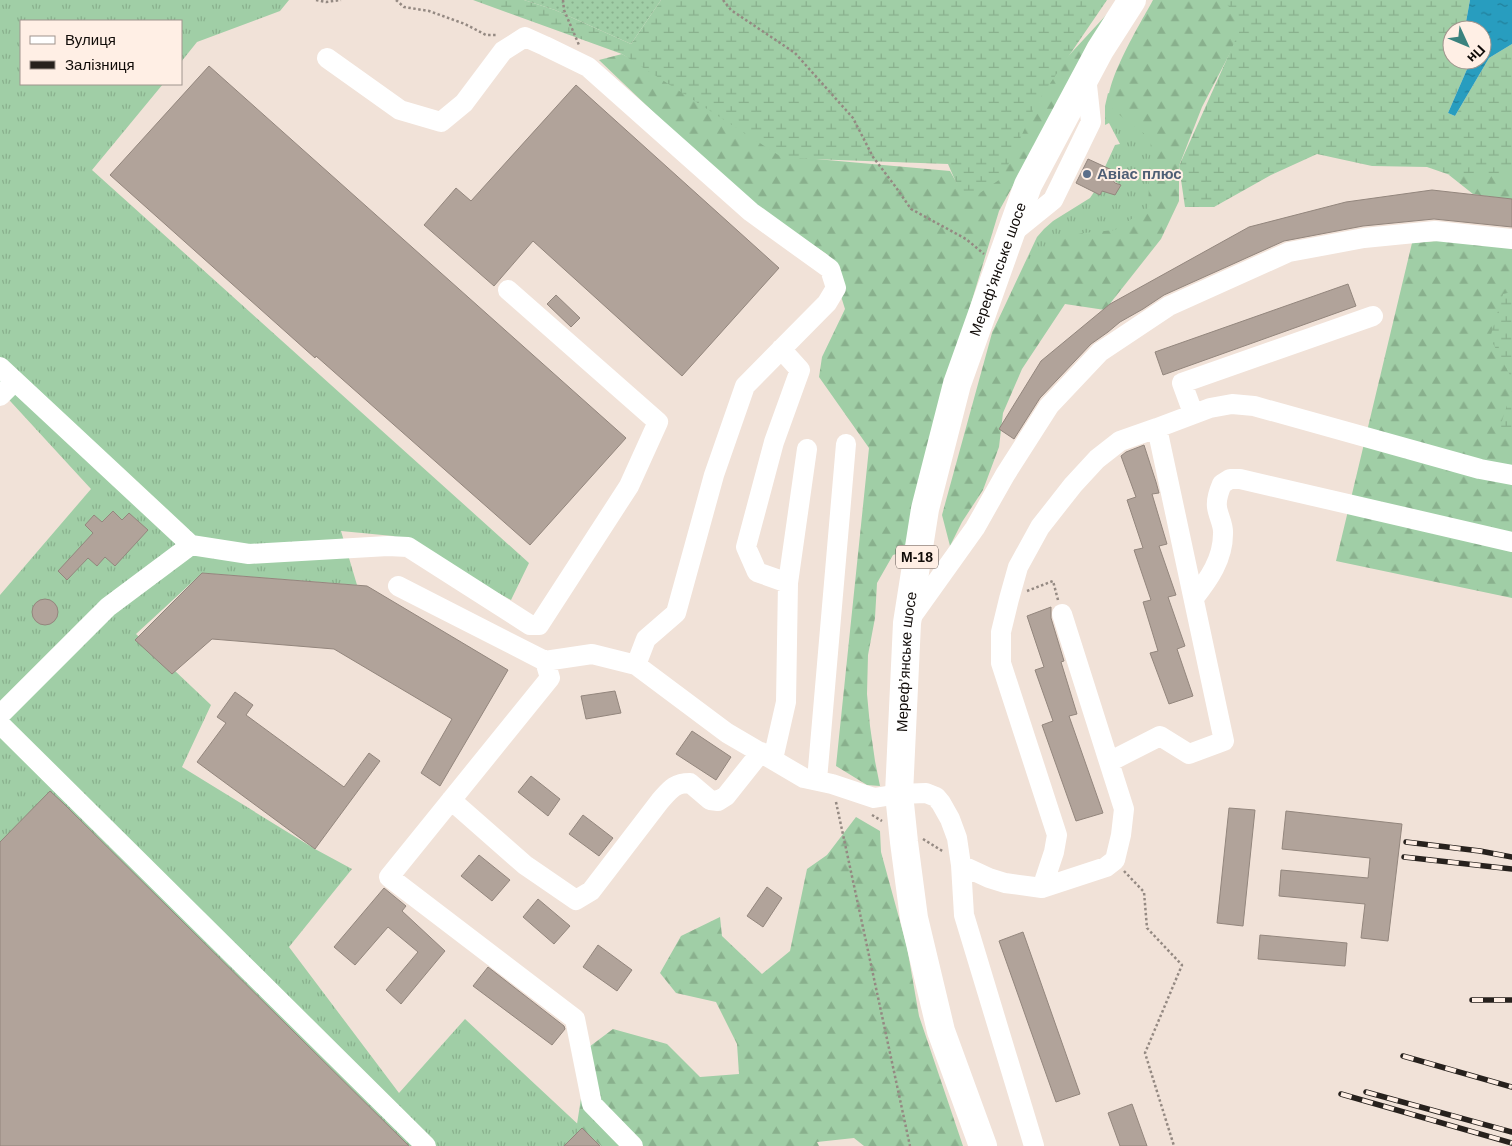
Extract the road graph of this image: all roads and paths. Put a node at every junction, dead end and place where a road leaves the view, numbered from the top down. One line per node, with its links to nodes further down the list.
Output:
1 (316, 0): 2 (path)
2 (341, 0)
3 (396, 0): 7 (path)
4 (563, 0): 9 (path)
5 (723, 0): 11 (path)
6 (1132, 0): 11 (highway, Мереф’янське шосе / М-18)
7 (525, 38): 8 (street); 9 (street)
8 (328, 58)
9 (588, 67): 14 (street)
10 (1512, 239): 30 (street)
11 (999, 266): 30 (highway, Мереф’янське шосе / М-18)
12 (508, 290): 24 (street)
13 (1373, 316): 18 (street)
14 (781, 349): 25 (street); 32 (street)
15 (0, 367): 16 (street)
16 (14, 381): 17 (street); 24 (street)
17 (0, 396)
18 (1192, 414): 19 (street); 22 (street)
19 (1157, 428): 27 (street); 28 (street)
20 (846, 444): 37 (street)
21 (807, 449): 25 (street)
22 (1512, 475)
23 (1512, 542): 27 (street)
24 (191, 545): 33 (street)
25 (788, 582): 35 (street)
26 (398, 586): 31 (street)
27 (1194, 598): 36 (street)
28 (1009, 599): 29 (path); 43 (street)
29 (1062, 614): 36 (street)
30 (907, 623): 38 (highway, Мереф’янське шосе / М-18)
31 (545, 661): 32 (street); 39 (street)
32 (636, 665): 35 (street)
33 (0, 716)
34 (0, 724): 44 (street)
35 (767, 756): 37 (street); 39 (street)
36 (1109, 762): 41 (street)
37 (825, 782): 38 (street); 46 (path)
38 (899, 794): 42 (street); 47 (highway, Мереф’янське шосе / М-18)
39 (451, 800): 45 (street)
40 (920, 837): 42 (path)
41 (1115, 860): 43 (street); 49 (path)
42 (961, 865): 43 (street); 48 (street)
43 (1042, 888)
44 (426, 1146)
45 (634, 1146)
46 (910, 1146)
47 (983, 1146)
48 (1034, 1146)
49 (1174, 1146)

